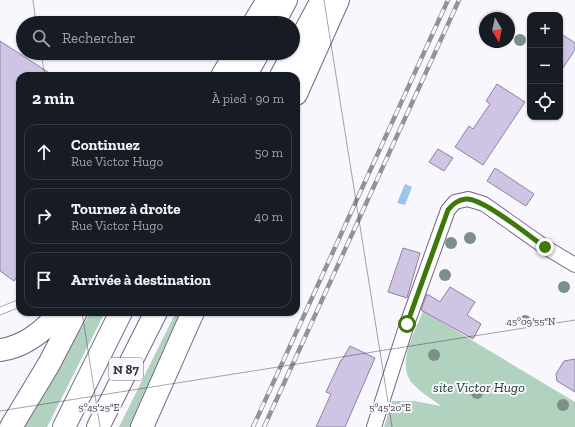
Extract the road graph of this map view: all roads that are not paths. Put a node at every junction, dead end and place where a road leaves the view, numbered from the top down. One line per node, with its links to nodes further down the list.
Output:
1 (268, 0): 5 (highway)
2 (286, 0): 6 (highway)
3 (322, 0): 7 (highway)
4 (338, 0): 14 (highway)
5 (258, 16)
6 (278, 16)
7 (300, 41)
8 (232, 60): 11 (highway)
9 (254, 60): 12 (highway)
10 (290, 60): 13 (highway)
11 (224, 72)
12 (248, 72)
13 (283, 72)
14 (300, 85)
15 (575, 265): 28 (street)
16 (16, 305): 17 (lane)
17 (0, 312)
18 (56, 316): 23 (highway)
19 (74, 316): 24 (highway)
20 (119, 316): 25 (highway, N 87)
21 (154, 316): 26 (highway, N 87)
22 (191, 316): 27 (highway)
23 (0, 350)
24 (11, 427)
25 (64, 427)
26 (98, 427)
27 (142, 427)
28 (374, 427)

